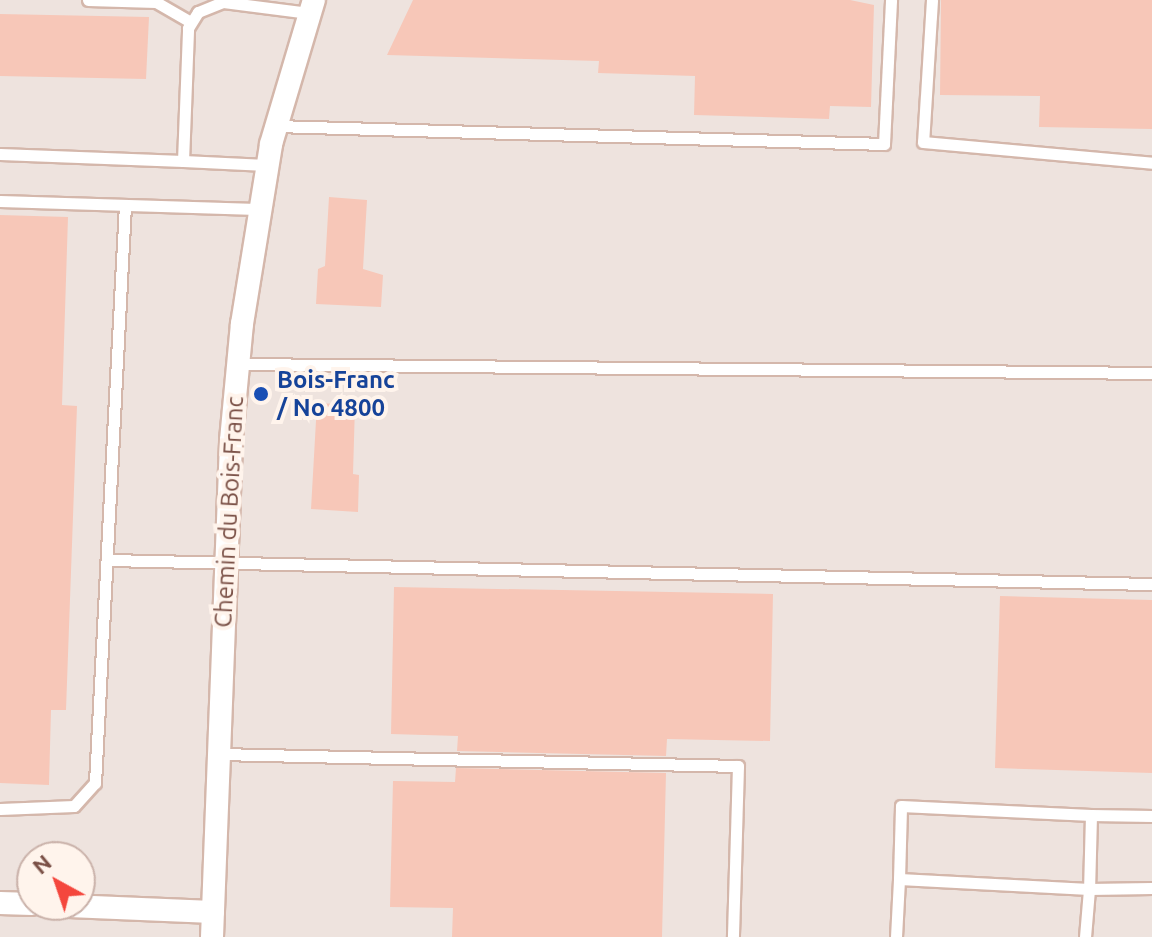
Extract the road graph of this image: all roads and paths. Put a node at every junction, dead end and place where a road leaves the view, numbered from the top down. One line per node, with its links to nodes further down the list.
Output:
1 (88, 0): 5 (lane)
2 (891, 0): 6 (lane)
3 (932, 0): 9 (lane)
4 (312, 6): 5 (lane); 6 (street, Chemin du Bois-Franc)
5 (190, 22): 8 (lane)
6 (275, 126): 10 (street, Chemin du Bois-Franc)
7 (0, 154): 8 (lane)
8 (183, 161): 10 (lane)
9 (1152, 163)
10 (266, 165): 13 (street, Chemin du Bois-Franc)
11 (0, 201): 12 (lane)
12 (125, 205): 13 (lane); 16 (lane)
13 (257, 209): 14 (street, Chemin du Bois-Franc)
14 (238, 364): 15 (lane); 17 (street, Chemin du Bois-Franc)
15 (1152, 373)
16 (108, 560): 17 (lane); 20 (lane)
17 (225, 564): 18 (lane); 19 (street, Chemin du Bois-Franc)
18 (1152, 584)
19 (218, 754): 27 (street, Chemin du Bois-Franc); 29 (lane)
20 (0, 809)
21 (1091, 815): 22 (lane); 23 (lane); 25 (lane)
22 (1152, 816)
23 (899, 879): 25 (lane); 30 (lane)
24 (1152, 888): 25 (lane)
25 (1089, 889): 31 (lane)
26 (96, 907): 27 (street)
27 (213, 912): 28 (street, Chemin du Bois-Franc)
28 (212, 937)
29 (733, 937)
30 (896, 937)
31 (1085, 937)

